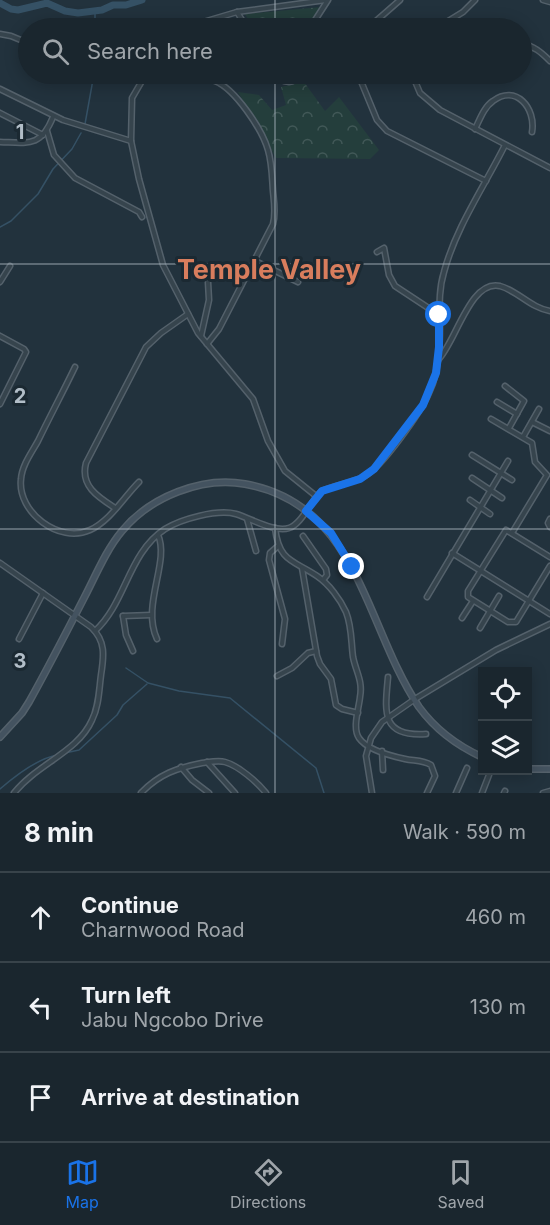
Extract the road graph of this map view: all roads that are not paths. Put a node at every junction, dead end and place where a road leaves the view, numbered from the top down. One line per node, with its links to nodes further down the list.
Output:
1 (327, 0): 6 (street); 9 (street)
2 (400, 0): 10 (street)
3 (475, 0): 11 (street)
4 (543, 0): 5 (street)
5 (550, 2)
6 (237, 12): 7 (street); 8 (street)
7 (217, 18)
8 (241, 18)
9 (316, 18)
10 (379, 18)
11 (453, 18)
12 (0, 34): 13 (street)
13 (18, 39)
14 (532, 47): 15 (street)
15 (550, 61)
16 (141, 84): 26 (street)
17 (219, 84): 33 (street)
18 (362, 84): 30 (street)
19 (416, 84): 23 (street)
20 (0, 89): 22 (street)
21 (0, 113): 25 (street)
22 (53, 117): 25 (street); 26 (street)
23 (475, 129): 24 (street); 28 (street)
24 (532, 132)
25 (45, 133): 27 (street); 31 (street)
26 (131, 141): 39 (street)
27 (0, 142)
28 (505, 145): 29 (street); 30 (street)
29 (550, 168)
30 (486, 181): 40 (street)
31 (142, 217)
32 (376, 252): 40 (street)
33 (254, 260): 37 (street); 43 (street)
34 (10, 266): 35 (street)
35 (0, 282)
36 (207, 282): 42 (street)
37 (298, 282)
38 (550, 311): 44 (street)
39 (188, 314): 42 (street); 67 (street)
40 (439, 315): 44 (street)
41 (0, 336): 48 (street)
42 (201, 337): 43 (street)
43 (207, 344): 63 (street)
44 (438, 361): 63 (street)
45 (75, 367): 67 (street)
46 (505, 386): 50 (street)
47 (497, 402): 50 (street)
48 (0, 404)
49 (539, 409): 52 (street)
50 (517, 414): 53 (street)
51 (491, 419): 53 (street)
52 (532, 422): 54 (street); 55 (street)
53 (509, 428): 55 (street)
54 (550, 430)
55 (523, 437): 74 (street)
56 (472, 455): 58 (street)
57 (508, 461): 58 (street)
58 (501, 473): 60 (street); 62 (street)
59 (471, 478): 62 (street)
60 (512, 480)
61 (139, 482): 67 (street)
62 (490, 490): 64 (street); 66 (street)
63 (316, 496): 68 (street)
64 (502, 498)
65 (470, 500): 66 (street)
66 (480, 507): 69 (street); 79 (street)
67 (115, 508)
68 (306, 511): 73 (street); 94 (main road); 108 (main road)
69 (490, 514)
70 (247, 518): 73 (street); 75 (street); 78 (street)
71 (550, 519): 72 (street)
72 (550, 527)
73 (274, 528): 77 (street)
74 (512, 533): 80 (street); 84 (street)
75 (158, 535): 91 (street); 95 (street)
76 (303, 536): 85 (street)
77 (278, 546): 83 (street); 103 (street)
78 (256, 551)
79 (452, 553): 84 (street); 88 (street)
80 (550, 557)
81 (0, 563): 86 (street)
82 (550, 566): 90 (street)
83 (302, 568): 85 (street); 105 (street)
84 (480, 571): 89 (street); 90 (street)
85 (323, 580): 109 (street)
86 (43, 593): 94 (street); 101 (street)
87 (499, 596): 92 (street)
88 (427, 597)
89 (473, 601): 92 (street); 97 (street)
90 (530, 602): 92 (street); 93 (street)
91 (113, 610): 96 (street); 100 (street)
92 (490, 611): 99 (street)
93 (550, 614)
94 (76, 615): 100 (street); 112 (main road)
95 (151, 615): 96 (street); 102 (street)
96 (123, 616): 104 (street)
97 (462, 618)
98 (550, 624): 108 (street)
99 (480, 628)
100 (95, 631): 124 (street)
101 (19, 639)
102 (157, 639)
103 (282, 644)
104 (133, 651)
105 (316, 651): 106 (street); 109 (street)
106 (277, 676)
107 (388, 677): 110 (street)
108 (415, 699): 110 (street); 115 (main road)
109 (358, 713): 113 (street)
110 (387, 717): 111 (street); 113 (street)
111 (426, 734)
112 (0, 737)
113 (368, 745): 114 (street); 129 (street)
114 (382, 751): 121 (street); 130 (street)
115 (478, 755)
116 (207, 762): 117 (street); 127 (street); 128 (street)
117 (181, 767): 125 (street); 126 (street)
118 (467, 768): 131 (street)
119 (532, 769): 120 (main road)
120 (550, 769)
121 (383, 770)
122 (489, 775): 132 (street)
123 (550, 791): 133 (street)
124 (14, 793)
125 (141, 793)
126 (209, 793)
127 (235, 793)
128 (266, 793)
129 (372, 793)
130 (427, 793)
131 (456, 793)
132 (482, 793)
133 (543, 793)

